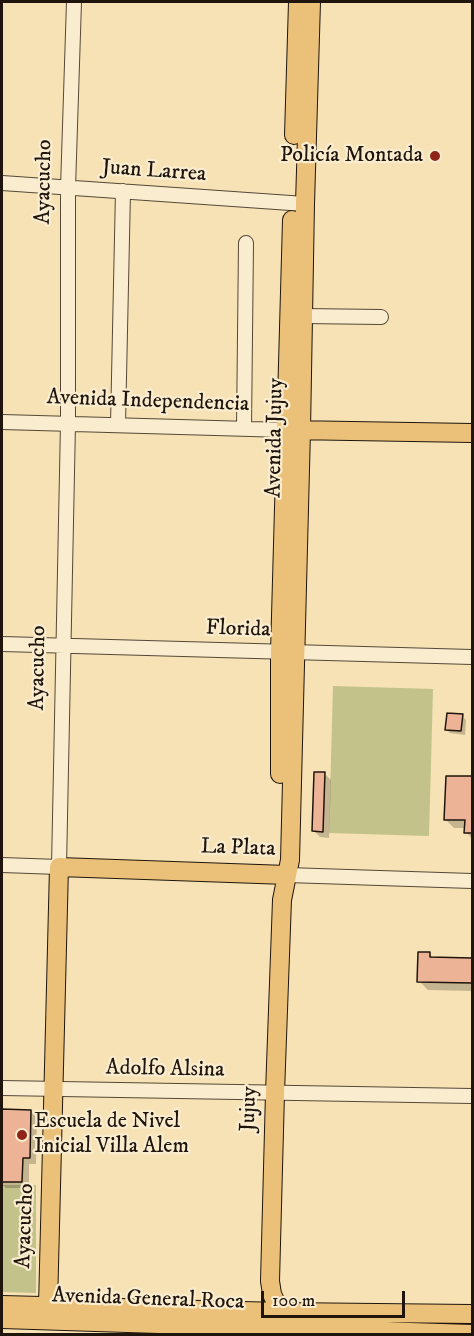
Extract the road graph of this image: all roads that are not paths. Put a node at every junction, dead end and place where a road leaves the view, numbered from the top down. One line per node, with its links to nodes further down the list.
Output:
1 (74, 2): 5 (street, Ayacucho)
2 (298, 2): 7 (main road, Avenida Jujuy)
3 (311, 2): 7 (main road, Avenida Jujuy)
4 (2, 183): 5 (street, Juan Larrea)
5 (68, 188): 6 (street, Juan Larrea); 12 (street, Ayacucho)
6 (123, 191): 7 (street, Juan Larrea); 13 (street)
7 (298, 203): 9 (main road, Avenida Jujuy); 15 (main road, Avenida Jujuy)
8 (246, 243): 14 (street)
9 (303, 316): 10 (street); 15 (main road, Avenida Jujuy)
10 (381, 317)
11 (2, 422): 12 (street, Avenida Independencia)
12 (68, 423): 13 (street, Avenida Independencia); 18 (street, Ayacucho)
13 (118, 424): 14 (street, Avenida Independencia)
14 (244, 428): 15 (street, Avenida Independencia)
15 (293, 430): 16 (main road, Avenida Independencia); 19 (main road, Avenida Jujuy)
16 (472, 434)
17 (2, 644): 18 (street, Florida)
18 (63, 646): 19 (street, Florida); 22 (street, Ayacucho)
19 (288, 653): 20 (street, Florida); 23 (main road, Avenida Jujuy)
20 (472, 657)
21 (2, 865): 22 (street, La Plata)
22 (59, 867): 23 (main road, La Plata); 26 (main road, Ayacucho)
23 (283, 875): 24 (street, La Plata); 27 (main road, Jujuy)
24 (472, 881)
25 (2, 1088): 26 (street, Adolfo Alsina)
26 (54, 1090): 27 (street, Adolfo Alsina); 33 (main road, Ayacucho)
27 (274, 1093): 28 (street, Adolfo Alsina); 30 (main road, Jujuy)
28 (472, 1096)
29 (2, 1305): 33 (main road, Avenida General Roca)
30 (282, 1312): 31 (main road, Avenida General Roca); 33 (main road, Avenida General Roca); 35 (main road, Jujuy)
31 (472, 1314)
32 (2, 1319): 33 (main road, Avenida General Roca)
33 (51, 1320): 34 (main road, Avenida General Roca)
34 (177, 1330): 35 (main road, Avenida General Roca)
35 (300, 1332): 36 (main road, Avenida General Roca)
36 (472, 1334)

